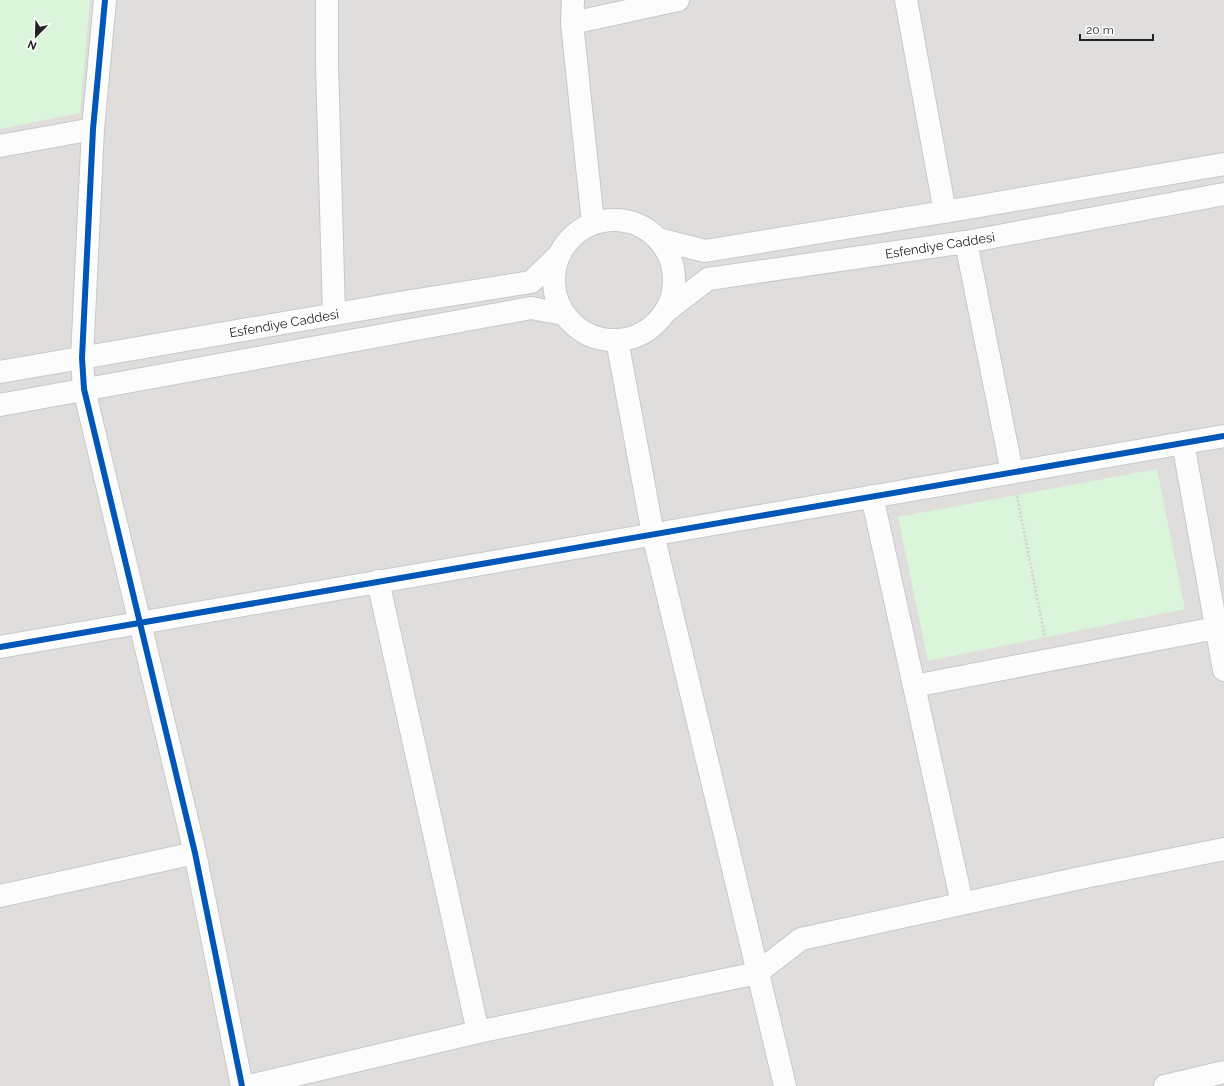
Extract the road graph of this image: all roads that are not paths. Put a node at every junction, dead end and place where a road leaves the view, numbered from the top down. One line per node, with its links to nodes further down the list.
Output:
1 (104, 0): 7 (street)
2 (327, 0): 17 (street)
3 (572, 0): 6 (street)
4 (678, 0): 6 (street)
5 (906, 0): 11 (street)
6 (572, 23): 12 (street)
7 (94, 129): 8 (street); 20 (street)
8 (0, 146)
9 (1224, 164): 11 (street)
10 (1224, 194): 14 (street, Esfendiye Caddesi)
11 (945, 212): 13 (street)
12 (593, 224): 13 (street); 15 (street)
13 (658, 239): 16 (street)
14 (966, 242): 16 (street, Esfendiye Caddesi); 26 (street)
15 (558, 256): 17 (street, Esfendiye Caddesi); 18 (street)
16 (665, 312): 19 (street)
17 (334, 314): 20 (street, Esfendiye Caddesi)
18 (564, 314): 19 (street); 22 (street)
19 (617, 340): 28 (street)
20 (82, 358): 21 (street, Esfendiye Caddesi); 22 (street)
21 (0, 372)
22 (84, 389): 23 (street); 30 (street)
23 (0, 405)
24 (1224, 436): 25 (street)
25 (1183, 443): 26 (street); 31 (street)
26 (1012, 472): 27 (street)
27 (872, 496): 28 (street); 34 (street)
28 (652, 534): 29 (street); 39 (street)
29 (378, 581): 30 (street); 40 (street)
30 (139, 623): 32 (street); 36 (street)
31 (1216, 628): 33 (street); 34 (street)
32 (0, 647)
33 (1224, 670)
34 (914, 686): 38 (street)
35 (1224, 849): 38 (street)
36 (195, 853): 37 (street); 42 (street)
37 (0, 896)
38 (962, 904): 39 (street)
39 (757, 973): 40 (street); 44 (street)
40 (478, 1032): 43 (street)
41 (1224, 1072): 45 (street)
42 (242, 1086)
43 (249, 1086)
44 (784, 1086)
45 (1165, 1086)

